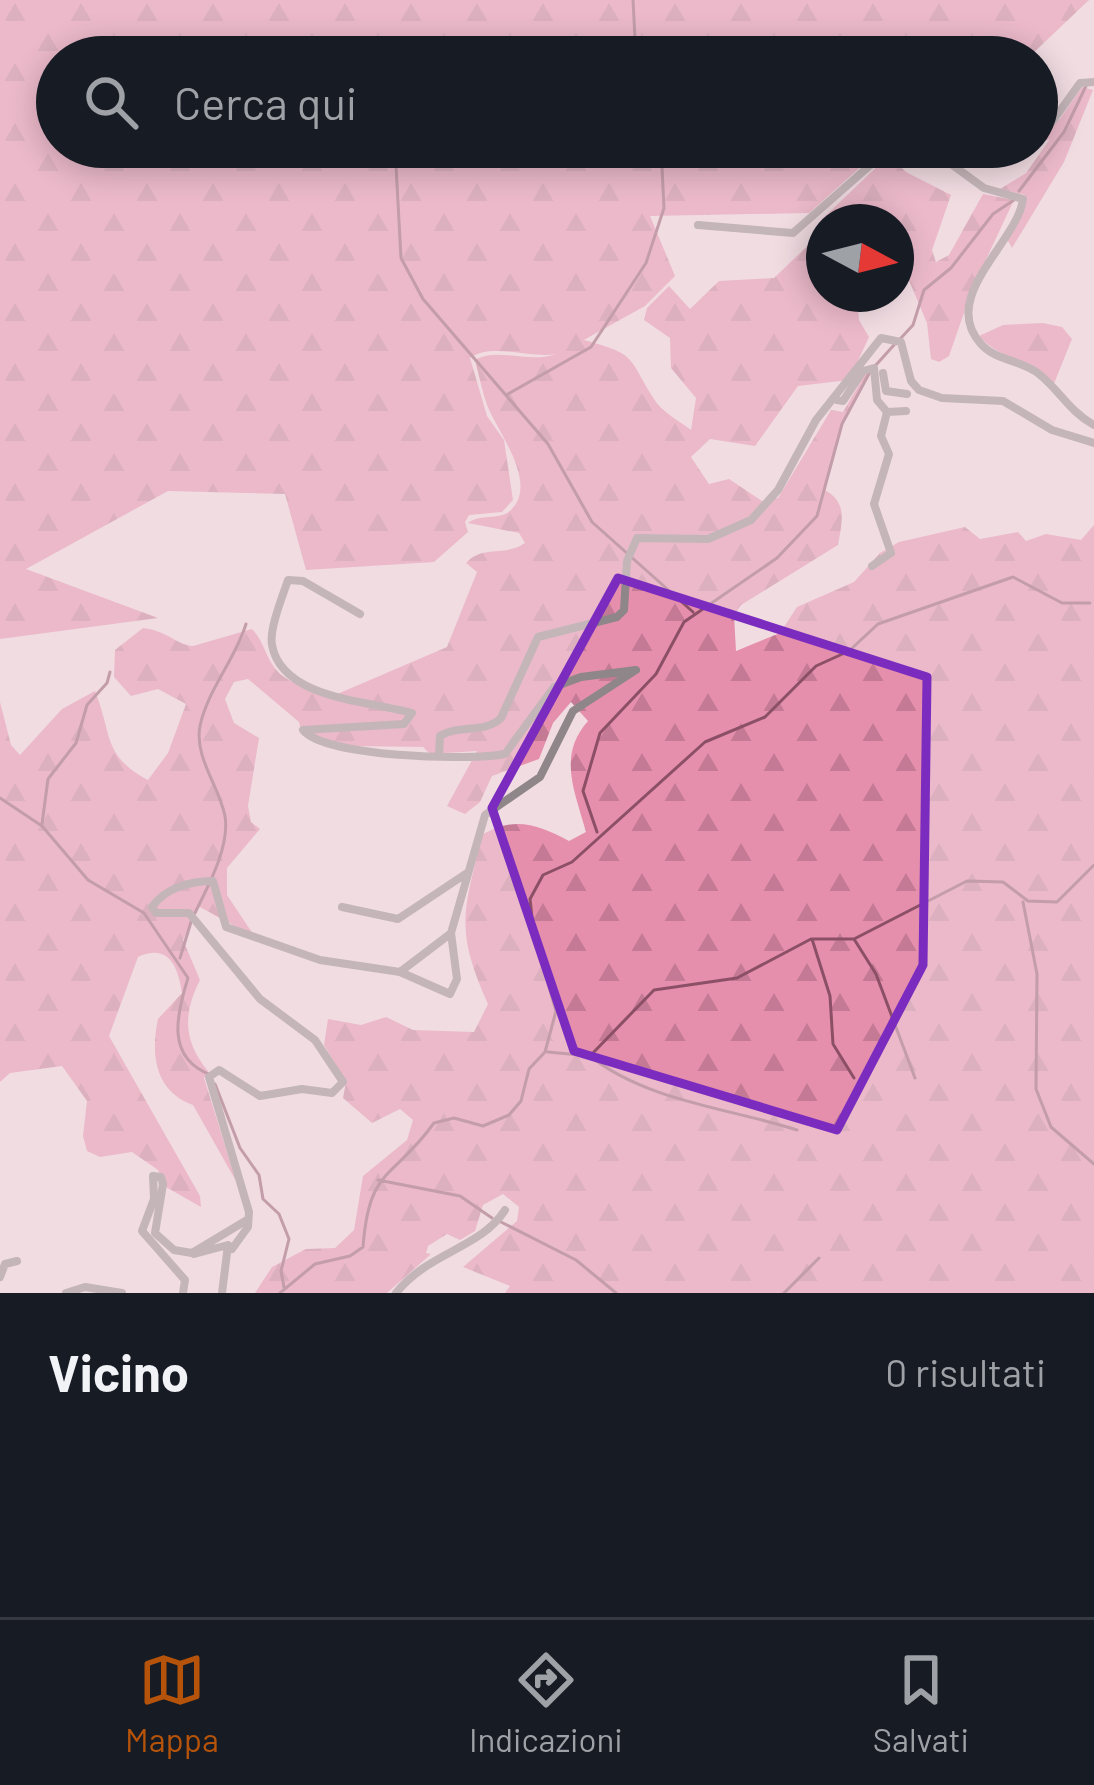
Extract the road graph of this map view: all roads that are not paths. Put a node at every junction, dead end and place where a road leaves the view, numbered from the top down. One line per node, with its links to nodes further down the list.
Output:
1 (1094, 82): 2 (street)
2 (1058, 114)
3 (867, 168): 5 (street)
4 (957, 168): 11 (street)
5 (698, 225)
6 (877, 370): 7 (street); 8 (street); 10 (street)
7 (907, 394)
8 (837, 400): 12 (street); 15 (street)
9 (906, 411): 10 (street)
10 (886, 412): 13 (street)
11 (1094, 425)
12 (1094, 443)
13 (872, 566)
14 (360, 614): 15 (street)
15 (440, 755): 16 (street)
16 (472, 867): 17 (street); 18 (street)
17 (342, 907)
18 (451, 933): 19 (street); 19 (street)
19 (400, 972): 21 (street)
20 (501, 1217): 30 (street)
21 (244, 1223): 22 (street); 23 (street)
22 (232, 1249)
23 (192, 1253): 28 (street); 29 (street)
24 (17, 1261): 25 (street)
25 (0, 1277)
26 (66, 1293): 27 (street)
27 (122, 1293)
28 (184, 1293)
29 (222, 1293)
30 (396, 1293)

